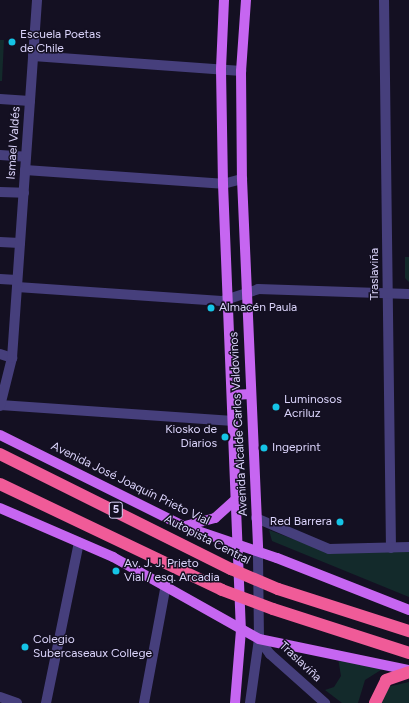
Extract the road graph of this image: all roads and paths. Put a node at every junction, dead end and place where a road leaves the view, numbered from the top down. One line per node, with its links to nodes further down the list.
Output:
1 (37, 0): 5 (street, Ismael Valdés)
2 (224, 0): 6 (main road, Avenida Alcalde Carlos Valdovinos)
3 (246, 0): 7 (main road, Avenida Alcalde Carlos Valdovinos)
4 (384, 0): 22 (street, Traslaviña)
5 (33, 56): 6 (street); 9 (street, Ismael Valdés)
6 (220, 70): 7 (street); 14 (main road, Avenida Alcalde Carlos Valdovinos)
7 (241, 71): 13 (main road, Avenida Alcalde Carlos Valdovinos)
8 (0, 99): 9 (street)
9 (30, 101): 11 (street, Ismael Valdés)
10 (0, 154): 11 (street)
11 (26, 156): 12 (street, Ismael Valdés)
12 (25, 170): 14 (street); 16 (street, Ismael Valdés)
13 (242, 179): 14 (street); 21 (main road, Avenida Alcalde Carlos Valdovinos)
14 (224, 184): 24 (main road, Avenida Alcalde Carlos Valdovinos)
15 (0, 192): 16 (street)
16 (24, 193): 18 (street, Ismael Valdés)
17 (0, 242): 18 (street)
18 (20, 243): 20 (street, Ismael Valdés)
19 (0, 279): 20 (street)
20 (17, 284): 24 (street); 26 (street, Ismael Valdés)
21 (246, 292): 22 (street); 24 (street); 28 (main road, Avenida Alcalde Carlos Valdovinos)
22 (389, 294): 23 (street); 41 (street, Traslaviña)
23 (409, 294)
24 (228, 299): 27 (main road, Avenida Alcalde Carlos Valdovinos)
25 (0, 354): 26 (street)
26 (12, 358): 29 (street, Ismael Valdés)
27 (232, 394): 28 (main road); 30 (main road, Avenida Alcalde Carlos Valdovinos)
28 (251, 394): 36 (main road, Avenida Alcalde Carlos Valdovinos)
29 (0, 405): 30 (street)
30 (232, 421): 34 (main road, Avenida Alcalde Carlos Valdovinos)
31 (0, 435): 37 (main road, Avenida José Joaquín Prieto Vial)
32 (0, 454): 46 (highway, Autopista Central / 5, bridge)
33 (0, 484): 48 (highway, 5, bridge)
34 (236, 500): 37 (main road); 39 (main road, Avenida Alcalde Carlos Valdovinos)
35 (0, 508): 38 (main road)
36 (256, 518): 41 (street); 42 (main road, Avenida Alcalde Carlos Valdovinos)
37 (183, 526): 39 (main road, Avenida José Joaquín Prieto Vial)
38 (79, 542): 43 (main road); 52 (street)
39 (239, 546): 42 (main road, Avenida José Joaquín Prieto Vial); 45 (main road, Avenida Alcalde Carlos Valdovinos)
40 (409, 547): 41 (street)
41 (392, 548)
42 (258, 551): 44 (main road, Avenida José Joaquín Prieto Vial); 47 (street, Avenida Alcalde Carlos Valdovinos)
43 (166, 584): 45 (main road); 53 (street)
44 (409, 610)
45 (241, 630): 47 (main road); 54 (main road, Avenida Alcalde Carlos Valdovinos)
46 (409, 631)
47 (259, 639): 49 (main road); 55 (street, Avenida Alcalde Carlos Valdovinos); 56 (street, Traslaviña)
48 (409, 653)
49 (409, 671): 57 (highway)
50 (0, 697): 51 (street)
51 (18, 703)
52 (46, 703)
53 (144, 703)
54 (235, 703)
55 (250, 703)
56 (325, 703)
57 (375, 703)

